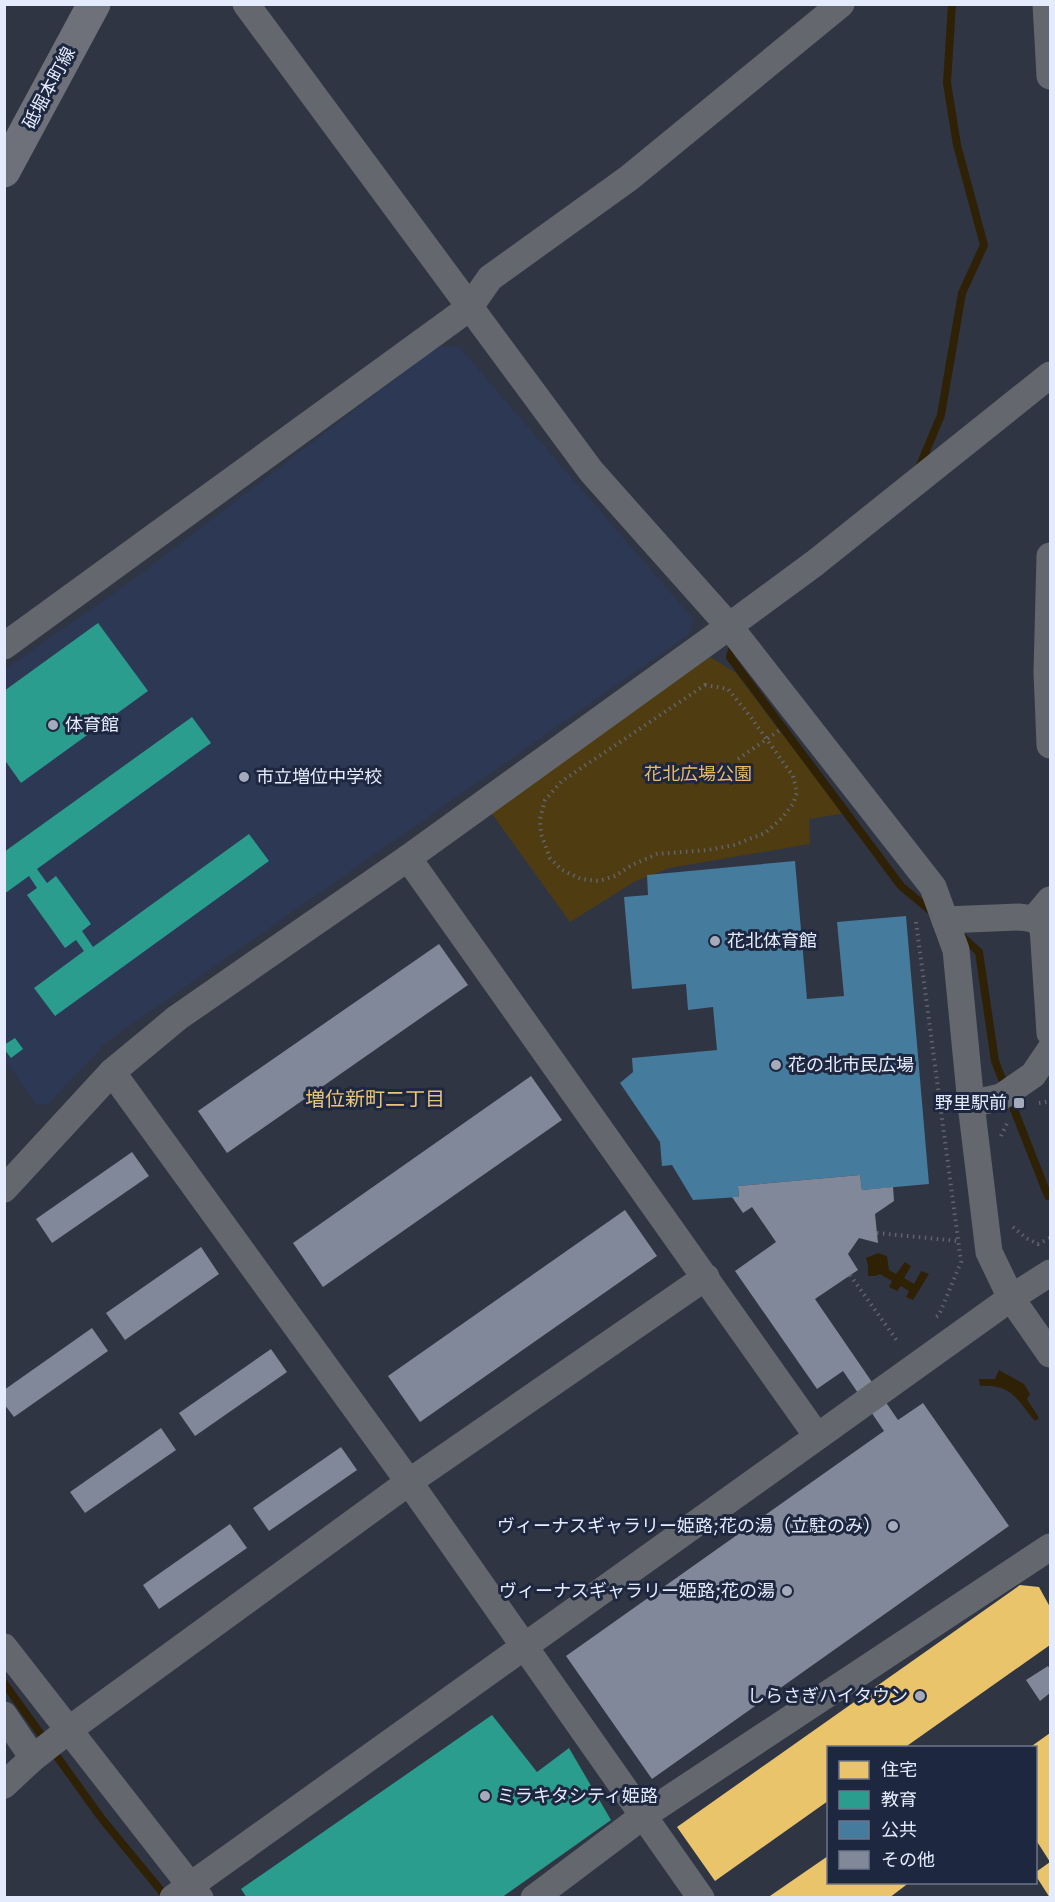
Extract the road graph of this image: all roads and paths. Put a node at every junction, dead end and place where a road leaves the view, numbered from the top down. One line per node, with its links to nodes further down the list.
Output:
1 (94, 4): 6 (main road, 砥堀本町線)
2 (246, 4): 7 (street)
3 (841, 4): 7 (street)
4 (1046, 4): 5 (street)
5 (1050, 76)
6 (7, 160)
7 (469, 308): 10 (street); 11 (street)
8 (1050, 375): 10 (street)
9 (1050, 556): 14 (street)
10 (729, 626): 16 (street); 19 (street)
11 (4, 646)
12 (783, 727): 13 (path)
13 (766, 739): 13 (path); 15 (path)
14 (1050, 745)
15 (738, 759)
16 (408, 858): 22 (street); 35 (street)
17 (1042, 909): 19 (street); 20 (street)
18 (916, 916): 32 (path)
19 (945, 920): 25 (street)
20 (1050, 1033)
21 (1050, 1050): 25 (street)
22 (112, 1072): 28 (street); 41 (street)
23 (1050, 1101): 24 (path)
24 (1030, 1103)
25 (971, 1104): 36 (street)
26 (1014, 1116): 27 (path)
27 (1000, 1139)
28 (4, 1189)
29 (1008, 1223): 31 (path)
30 (877, 1233): 32 (path)
31 (1050, 1238)
32 (958, 1241): 37 (path)
33 (1050, 1273): 36 (street)
34 (850, 1275): 38 (path)
35 (706, 1277): 40 (street); 41 (street)
36 (1011, 1298): 39 (street); 40 (street)
37 (930, 1322)
38 (893, 1348)
39 (1050, 1354)
40 (817, 1436): 44 (street)
41 (409, 1482): 44 (street); 46 (street)
42 (1050, 1547): 49 (street)
43 (4, 1647): 46 (street)
44 (523, 1647): 49 (street); 50 (street)
45 (4, 1715): 47 (street)
46 (70, 1729): 47 (street); 50 (street)
47 (33, 1758): 48 (street)
48 (4, 1785)
49 (643, 1816): 51 (street); 52 (street)
50 (188, 1893)
51 (534, 1898)
52 (701, 1898)

